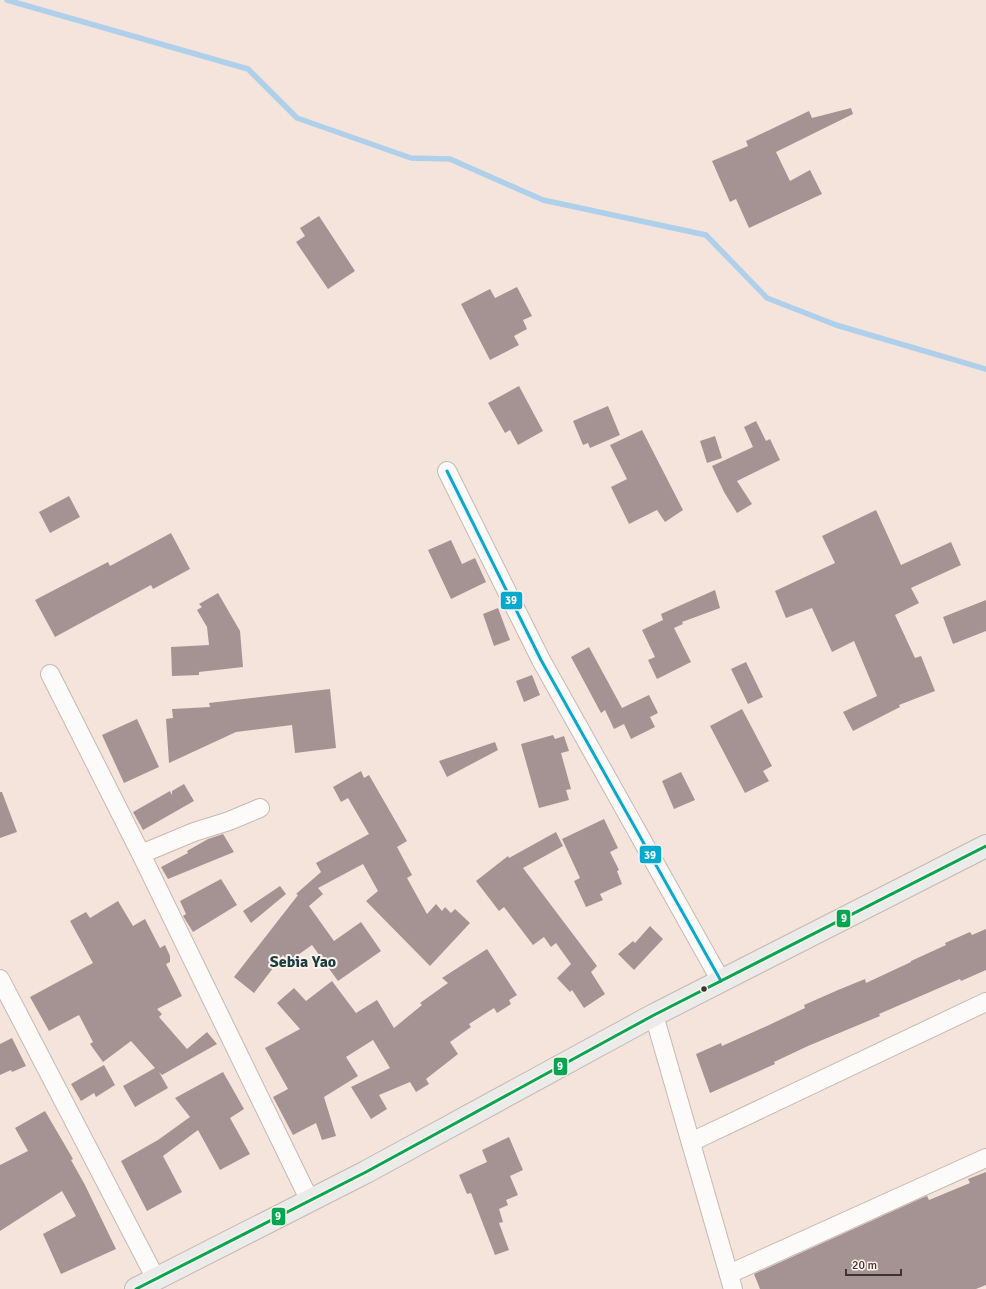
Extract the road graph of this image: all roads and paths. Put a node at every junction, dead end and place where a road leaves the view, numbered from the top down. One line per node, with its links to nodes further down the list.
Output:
1 (447, 471): 7 (street)
2 (50, 674): 5 (street)
3 (260, 808): 5 (street)
4 (986, 846): 7 (street)
5 (141, 854): 12 (street)
6 (0, 979): 13 (street)
7 (721, 981): 9 (street)
8 (986, 1002): 10 (street)
9 (654, 1015): 10 (street); 12 (street)
10 (691, 1142): 14 (street)
11 (986, 1158): 14 (street)
12 (310, 1201): 13 (street)
13 (156, 1278): 15 (street)
14 (731, 1281)
15 (136, 1289)

